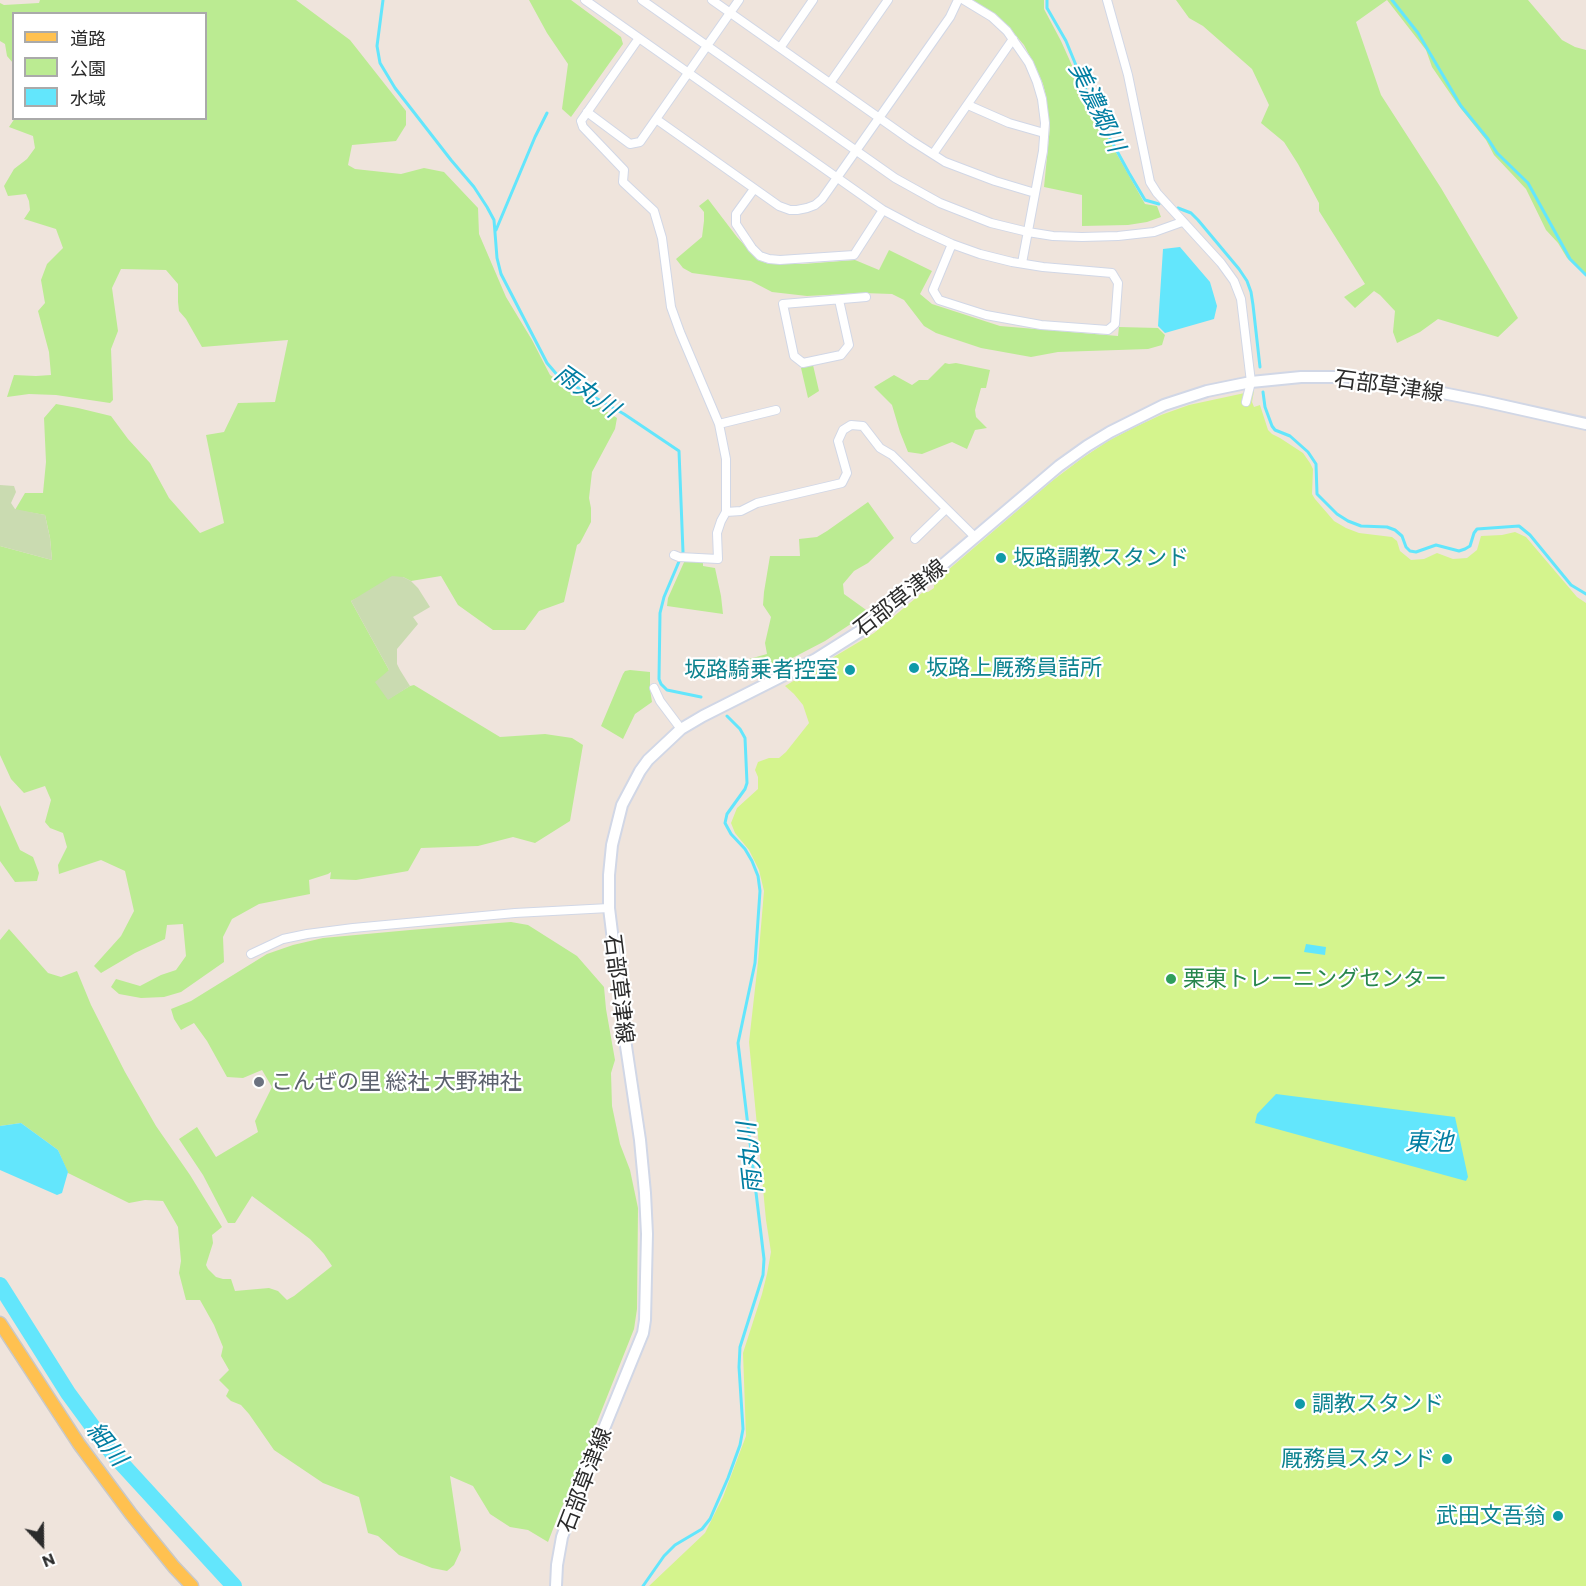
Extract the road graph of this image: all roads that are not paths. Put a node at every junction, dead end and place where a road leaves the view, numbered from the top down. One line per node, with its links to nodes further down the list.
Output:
1 (585, 0): 11 (street)
2 (642, 0): 13 (street)
3 (712, 0): 10 (street)
4 (739, 0): 10 (street)
5 (813, 0): 14 (street)
6 (888, 0): 16 (street)
7 (958, 0): 19 (street)
8 (964, 0): 12 (street)
9 (1107, 0): 28 (street)
10 (730, 13): 13 (street); 14 (street)
11 (639, 38): 15 (street); 18 (street)
12 (1014, 39): 17 (street); 21 (street)
13 (707, 46): 15 (street); 22 (street)
14 (780, 48): 16 (street)
15 (688, 72): 20 (street); 24 (street)
16 (830, 83): 19 (street)
17 (968, 105): 21 (street); 23 (street)
18 (587, 112): 20 (street); 37 (street)
19 (879, 117): 22 (street); 23 (street)
20 (656, 119): 25 (street)
21 (1044, 133): 26 (street)
22 (856, 150): 24 (street); 29 (street)
23 (933, 154): 26 (street)
24 (837, 177): 25 (street); 27 (street)
25 (754, 189): 27 (street)
26 (1035, 193): 29 (street)
27 (883, 210): 30 (street)
28 (1182, 222): 29 (street); 34 (street)
29 (1028, 232): 31 (street)
30 (952, 244): 31 (street); 31 (street)
31 (1022, 263)
32 (866, 297): 33 (street)
33 (840, 300): 33 (street)
34 (1251, 382): 35 (street); 38 (main road, 石部草津線); 41 (main road, 石部草津線)
35 (1246, 402)
36 (776, 410): 37 (street)
37 (719, 424): 40 (street)
38 (1586, 424)
39 (946, 509): 40 (street); 41 (street); 42 (street)
40 (726, 512): 43 (street)
41 (975, 537): 45 (main road, 石部草津線)
42 (915, 539)
43 (679, 556)
44 (654, 688): 45 (street)
45 (681, 729): 46 (main road, 石部草津線)
46 (609, 908): 47 (street); 50 (main road, 石部草津線)
47 (251, 954)
48 (0, 1323): 49 (main road)
49 (192, 1586)
50 (556, 1586)

